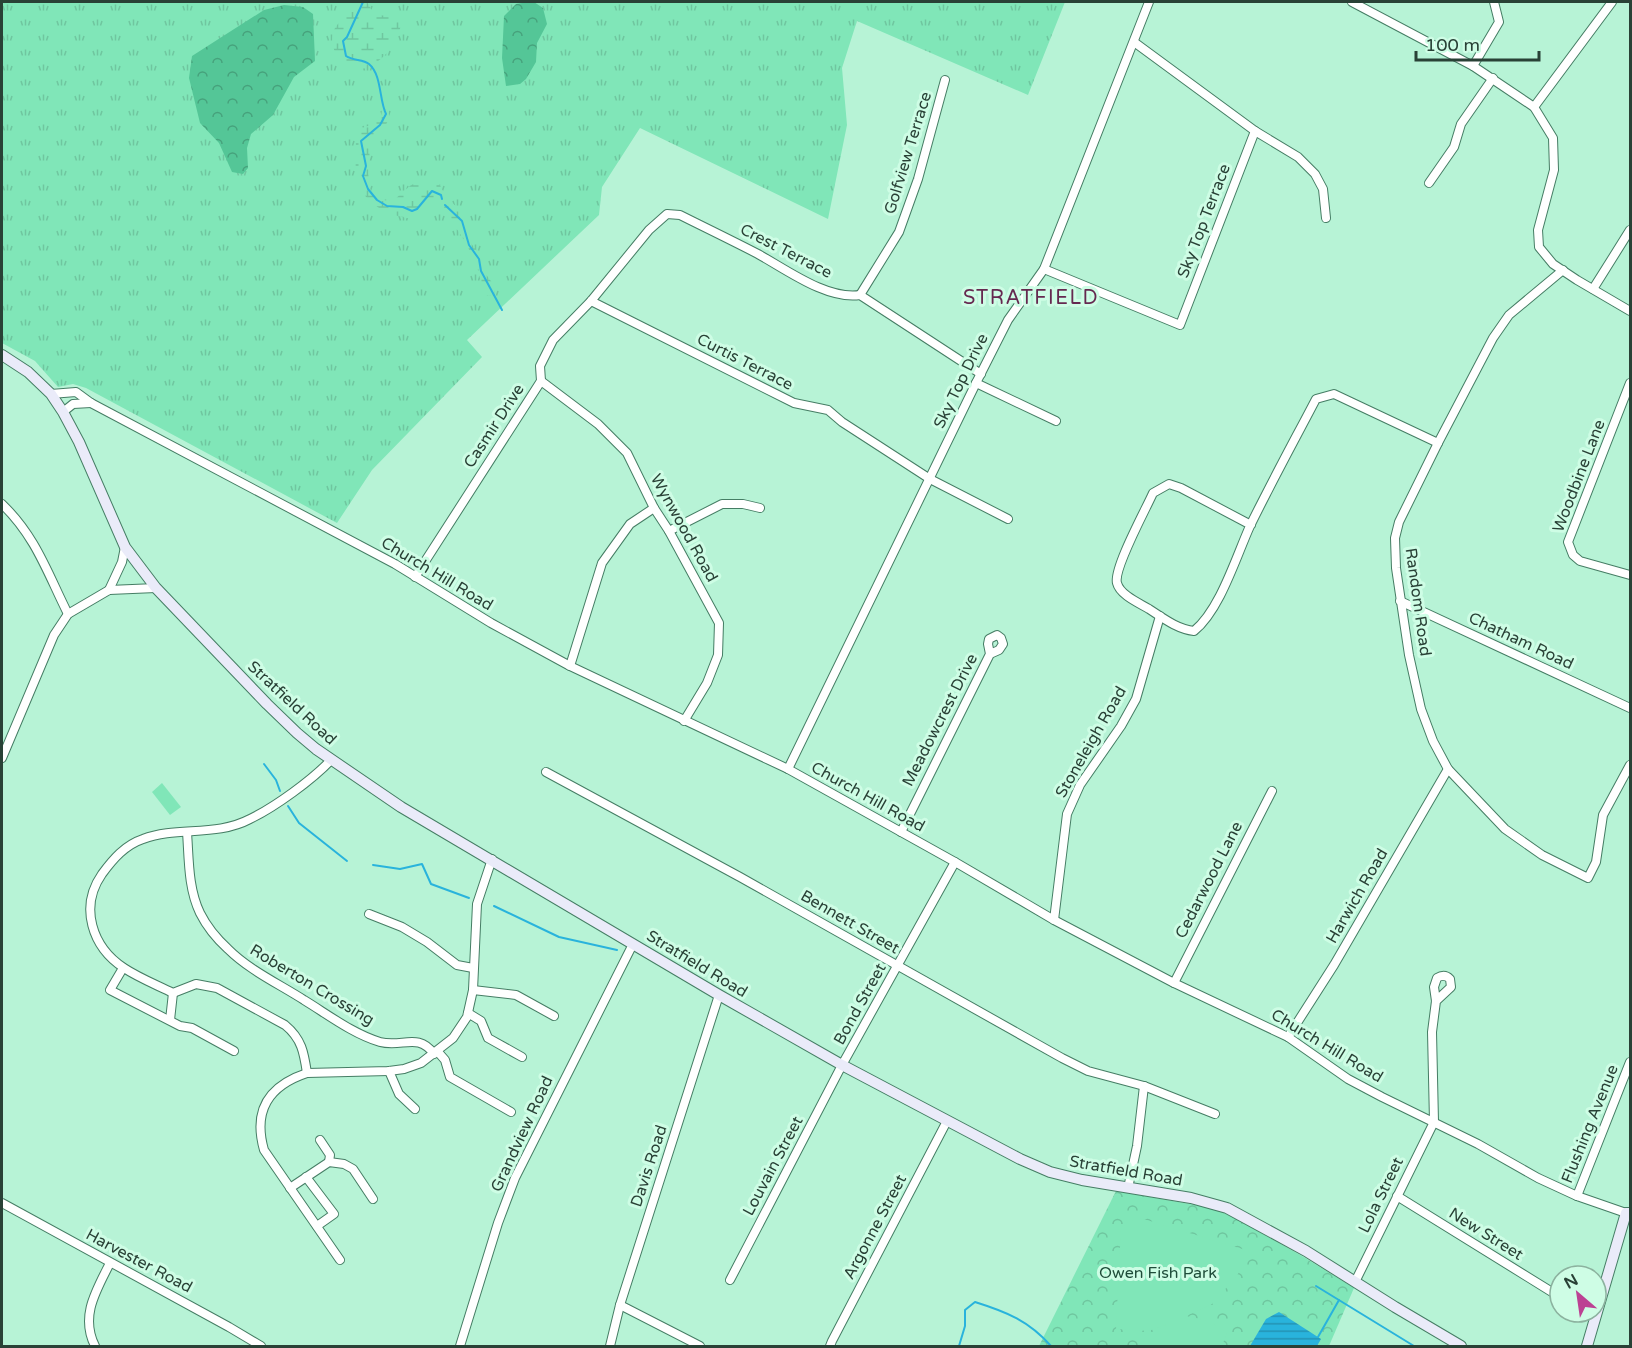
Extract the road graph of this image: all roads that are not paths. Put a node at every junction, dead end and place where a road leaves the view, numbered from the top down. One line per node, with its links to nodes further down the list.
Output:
1 (1149, 2): 5 (street, Sky Top Drive)
2 (1352, 2): 6 (street)
3 (1494, 2): 6 (street)
4 (1612, 2): 9 (street)
5 (1134, 42): 10 (street); 15 (street, Sky Top Drive)
6 (1473, 66): 7 (street)
7 (1493, 78): 9 (street); 11 (street)
8 (945, 80): 18 (street, Golfview Terrace)
9 (1534, 107): 16 (street)
10 (1255, 131): 13 (street); 15 (street, Sky Top Terrace)
11 (1429, 183)
12 (667, 214): 18 (street, Crest Terrace); 19 (street, Casmir Drive)
13 (1326, 218)
14 (1630, 230): 17 (street)
15 (1044, 268): 22 (street, Sky Top Drive)
16 (1563, 270): 17 (street); 30 (street, Random Road)
17 (1593, 289): 20 (street)
18 (860, 295): 22 (street, Crest Terrace)
19 (591, 301): 23 (street, Casmir Drive); 31 (street, Curtis Terrace)
20 (1630, 311)
21 (2, 355): 26 (main road, Stratfield Road)
22 (981, 374): 24 (street, Sky Top Drive)
23 (540, 381): 33 (street, Wynwood Road); 40 (street, Casmir Drive)
24 (976, 383): 29 (street); 31 (street, Sky Top Drive)
25 (1630, 383): 39 (street, Woodbine Lane)
26 (51, 394): 27 (street, Church Hill Road); 28 (main road, Stratfield Road)
27 (91, 403): 28 (street); 40 (street, Church Hill Road)
28 (63, 412): 38 (main road, Stratfield Road)
29 (1056, 421)
30 (1438, 443): 36 (street); 43 (street, Random Road)
31 (930, 479): 35 (street, Curtis Terrace); 53 (street, Sky Top Drive)
32 (2, 504): 44 (street)
33 (654, 508): 37 (street, Wynwood Road); 47 (street)
34 (760, 508): 37 (street)
35 (1008, 519)
36 (1251, 525): 45 (street); 45 (street)
37 (669, 531): 49 (street, Wynwood Road)
38 (125, 547): 41 (main road, Stratfield Road); 42 (street)
39 (1630, 575)
40 (415, 577): 47 (street, Church Hill Road)
41 (156, 588): 42 (street); 51 (main road, Stratfield Road)
42 (110, 590): 44 (street)
43 (1400, 602): 48 (street, Chatham Road); 54 (street, Random Road)
44 (68, 614): 50 (street)
45 (1160, 616): 62 (street, Stoneleigh Road)
46 (990, 654): 58 (street, Meadowcrest Drive)
47 (570, 666): 49 (street, Church Hill Road)
48 (1630, 708)
49 (684, 721): 53 (street, Church Hill Road)
50 (2, 758)
51 (331, 760): 57 (street); 59 (main road, Stratfield Road)
52 (1630, 765): 54 (street, Random Road)
53 (788, 769): 58 (street, Church Hill Road)
54 (1448, 769): 75 (street, Harwich Road)
55 (546, 772): 64 (street, Bennett Street)
56 (1272, 791): 67 (street, Cedarwood Lane)
57 (187, 832): 65 (street); 77 (street, Roberton Crossing)
58 (901, 832): 60 (street, Church Hill Road)
59 (492, 859): 63 (main road, Stratfield Road); 66 (street)
60 (955, 862): 62 (street, Church Hill Road); 64 (street, Bond Street)
61 (369, 914): 66 (street)
62 (1054, 920): 67 (street, Church Hill Road)
63 (633, 944): 70 (main road, Stratfield Road); 110 (street, Grandview Road)
64 (898, 967): 80 (street, Bond Street); 83 (street, Bennett Street)
65 (123, 968): 69 (street); 74 (street)
66 (473, 968): 68 (street)
67 (1174, 983): 75 (street, Church Hill Road)
68 (473, 990): 72 (street); 73 (street)
69 (173, 993): 74 (street); 82 (street)
70 (719, 995): 80 (main road, Stratfield Road); 106 (street, Davis Road)
71 (1436, 1001): 88 (street)
72 (468, 1013): 77 (street); 78 (street)
73 (555, 1016)
74 (170, 1020): 76 (street)
75 (1288, 1037): 88 (street, Church Hill Road)
76 (234, 1051)
77 (436, 1053): 81 (street); 85 (street)
78 (522, 1057)
79 (1630, 1062): 95 (street, Flushing Avenue)
80 (843, 1065): 87 (main road, Stratfield Road); 103 (street, Louvain Street)
81 (388, 1071): 82 (street); 84 (street)
82 (307, 1073): 92 (street)
83 (1144, 1086): 86 (street, Bennett Street); 93 (street)
84 (415, 1109)
85 (511, 1112)
86 (1215, 1114)
87 (947, 1121): 93 (main road, Stratfield Road); 113 (street, Argonne Street)
88 (1434, 1122): 94 (street, Lola Street); 95 (street, Church Hill Road)
89 (320, 1140): 90 (street)
90 (329, 1162): 91 (street); 96 (street)
91 (306, 1177): 92 (street); 99 (street)
92 (290, 1188): 99 (street)
93 (1128, 1188): 104 (main road, Stratfield Road)
94 (1397, 1196): 104 (street, Lola Street); 105 (street, New Street)
95 (1577, 1196): 98 (street, Church Hill Road)
96 (373, 1199)
97 (2, 1203): 101 (street, Harvester Road)
98 (1628, 1213): 102 (main road)
99 (317, 1226): 100 (street)
100 (340, 1260)
101 (110, 1263): 108 (street); 109 (street, Harvester Road)
102 (1608, 1265)
103 (730, 1280)
104 (1355, 1282): 114 (main road, Stratfield Road)
105 (1548, 1290)
106 (620, 1305): 111 (street, Davis Road); 112 (street)
107 (1588, 1324): 115 (main road)
108 (95, 1347)
109 (261, 1347)
110 (460, 1347)
111 (610, 1347)
112 (700, 1347)
113 (830, 1347)
114 (1461, 1347)
115 (1587, 1347)

